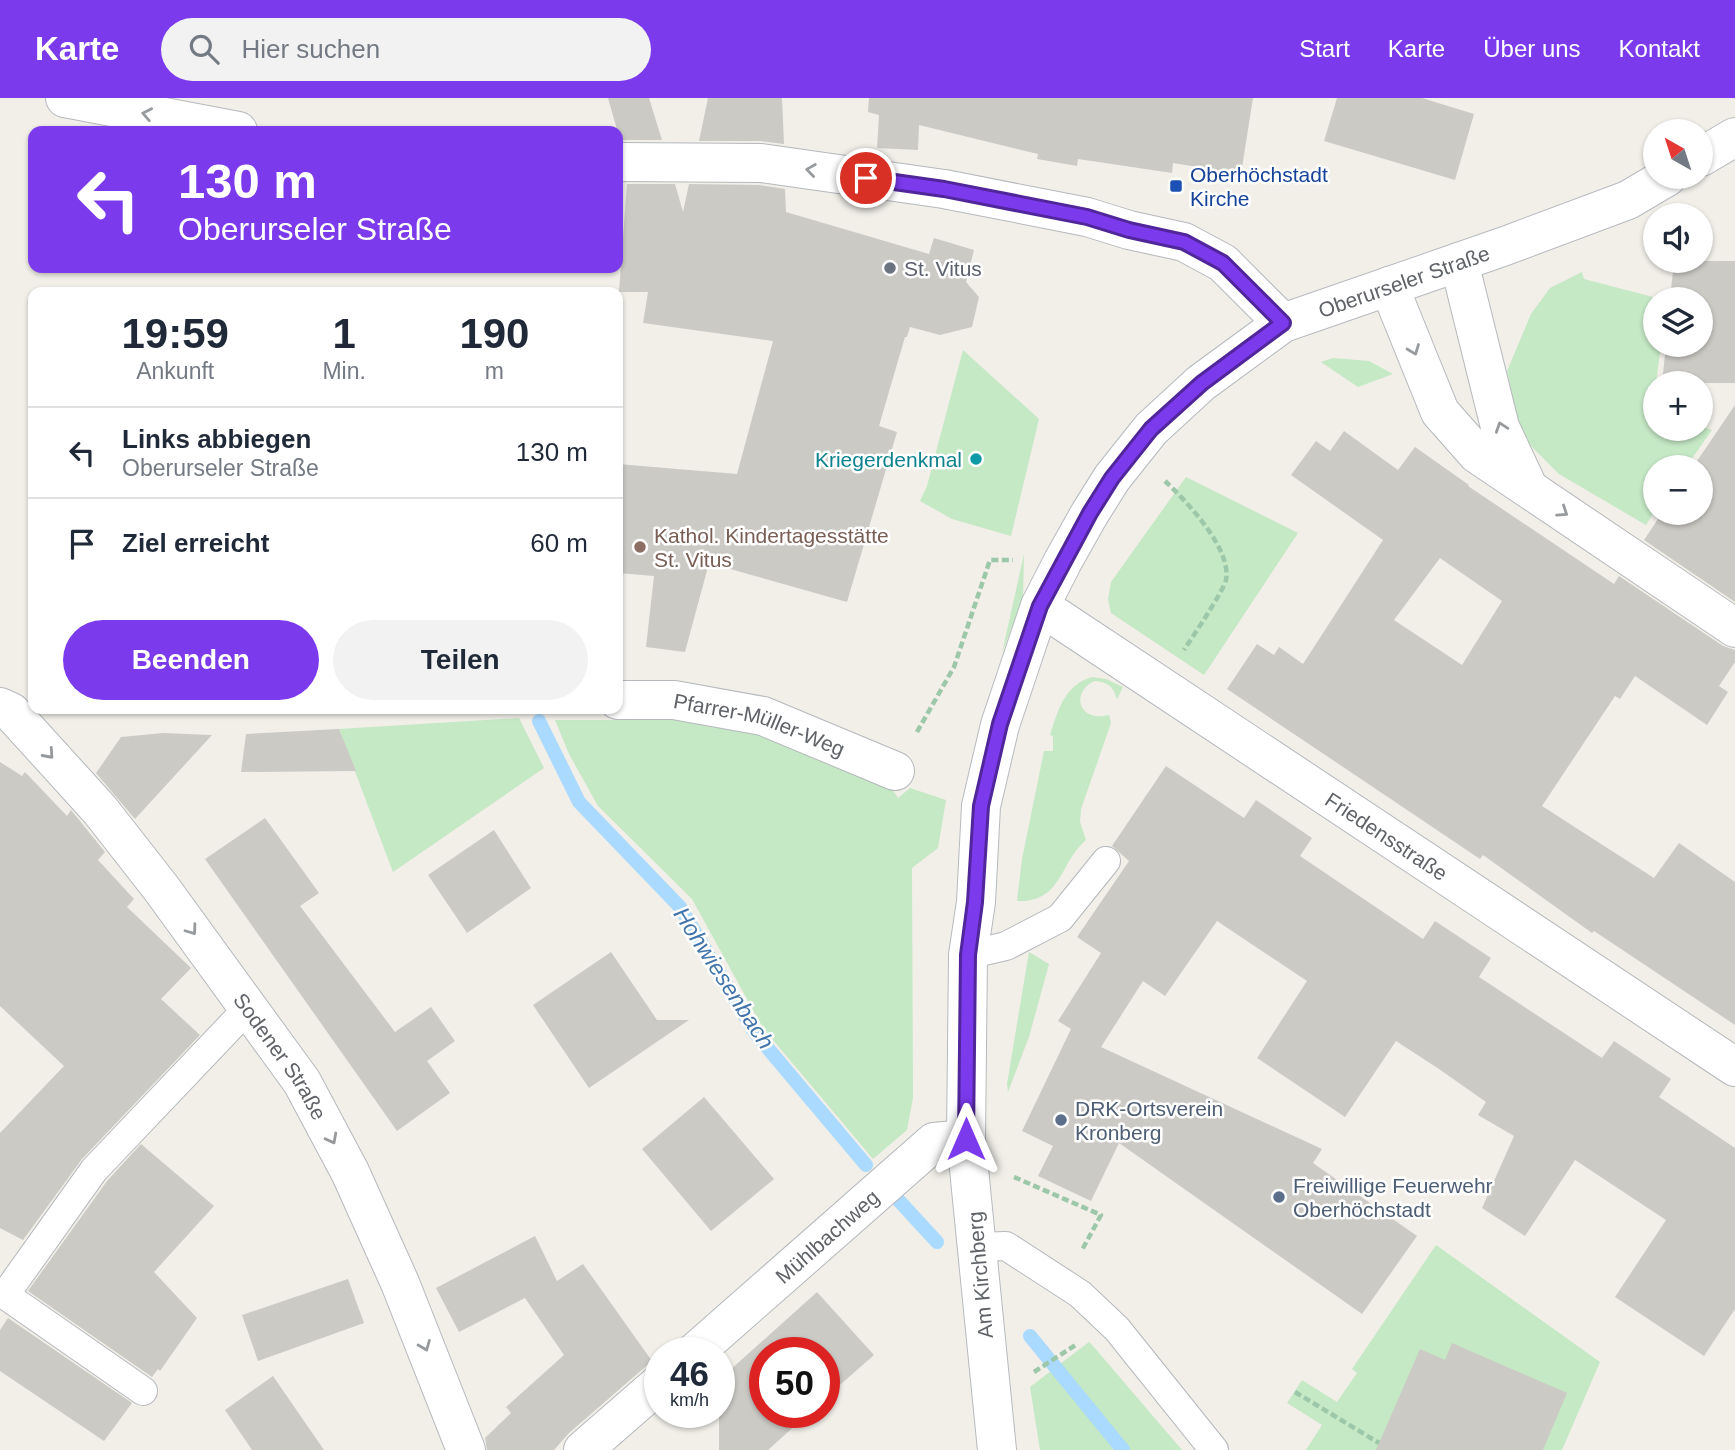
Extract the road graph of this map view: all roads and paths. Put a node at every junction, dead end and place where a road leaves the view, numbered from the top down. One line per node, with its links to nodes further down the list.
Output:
1 (65, 98): 2 (street, one-way to 1)
2 (212, 126)
3 (1735, 137): 4 (street)
4 (1713, 151)
5 (623, 162): 9 (street, one-way to 5)
6 (1647, 189): 7 (street, Oberurseler Straße)
7 (1459, 262): 8 (street, Oberurseler Straße); 11 (street, one-way to 7)
8 (1389, 286): 9 (street, Oberurseler Straße); 11 (street, one-way to 11)
9 (1283, 323): 10 (street, Am Kirchberg)
10 (1134, 451): 12 (street, Am Kirchberg); 15 (path)
11 (1529, 489): 14 (street, one-way to 14)
12 (1063, 561): 13 (street, Am Kirchberg); 18 (path)
13 (1040, 606): 15 (street, Friedensstraße); 20 (street, Am Kirchberg)
14 (1735, 628)
15 (1162, 687): 22 (street, Friedensstraße)
16 (623, 700): 18 (street, Pfarrer-Müller-Weg)
17 (11, 714): 21 (street, Sodener Straße, one-way to 21)
18 (895, 771)
19 (1106, 861): 20 (lane)
20 (968, 955): 23 (street, Am Kirchberg)
21 (249, 1007): 29 (lane); 33 (street, Sodener Straße, one-way to 33)
22 (1735, 1067)
23 (967, 1148): 24 (street, Am Kirchberg); 25 (path); 26 (street, Mühlbachweg)
24 (977, 1247): 25 (lane); 35 (street, Am Kirchberg)
25 (1065, 1284): 36 (lane)
26 (712, 1337)
27 (1070, 1349): 28 (path)
28 (1041, 1367)
29 (143, 1391)
30 (1295, 1392): 32 (path)
31 (644, 1397): 34 (street)
32 (1379, 1443)
33 (466, 1450)
34 (583, 1450)
35 (997, 1450)
36 (1214, 1450)

